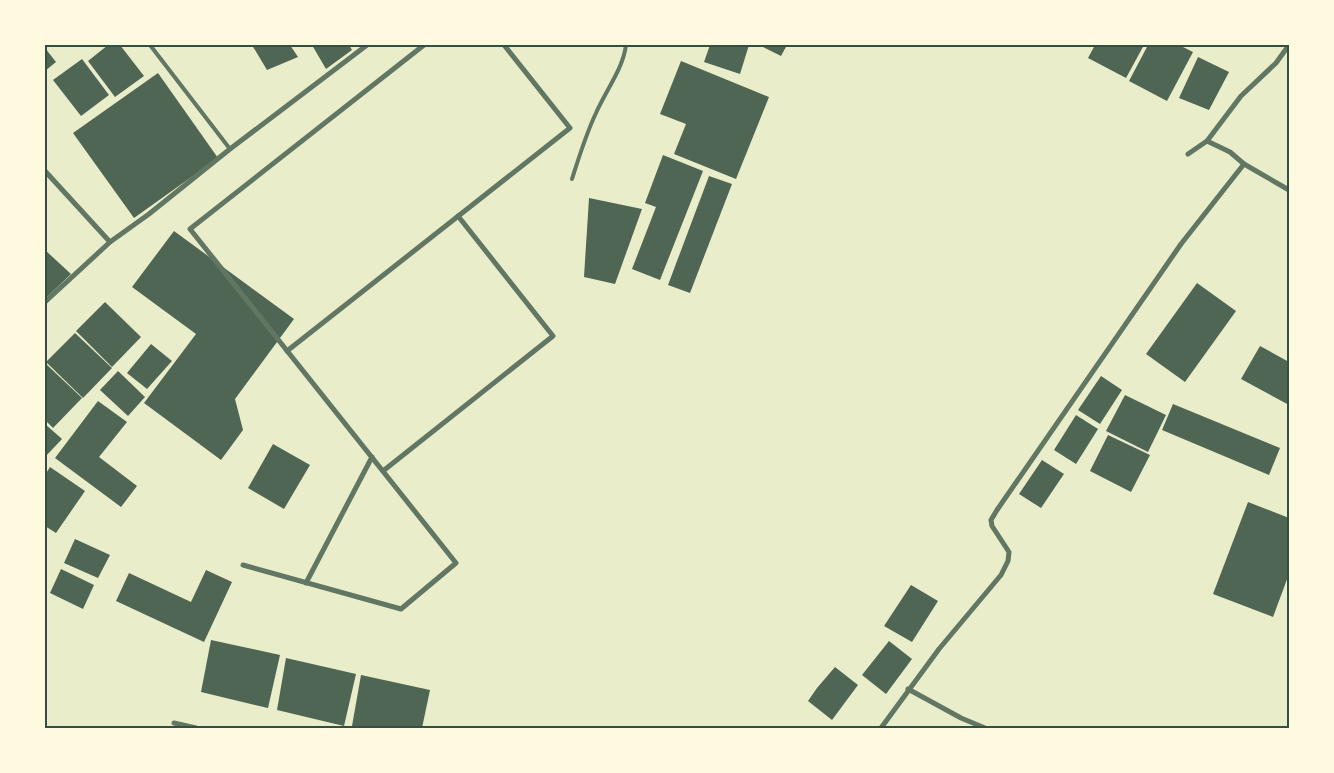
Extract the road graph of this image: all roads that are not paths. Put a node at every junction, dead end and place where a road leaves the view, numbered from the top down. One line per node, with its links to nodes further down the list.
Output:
1 (150, 45): 8 (lane)
2 (367, 45): 8 (street)
3 (424, 45): 17 (street)
4 (504, 45): 14 (street)
5 (626, 45): 12 (lane)
6 (1289, 45): 7 (street)
7 (1207, 141): 9 (street); 10 (street)
8 (230, 149): 15 (street)
9 (1188, 154)
10 (1244, 164): 13 (street); 22 (street)
11 (45, 171): 15 (street)
12 (572, 179)
13 (1289, 190)
14 (458, 216): 17 (street); 19 (street)
15 (110, 242): 16 (street)
16 (45, 302)
17 (287, 351): 18 (street)
18 (372, 456): 19 (street); 21 (street)
19 (382, 471): 21 (street)
20 (243, 565): 21 (street)
21 (306, 583)
22 (908, 689): 25 (street); 26 (street)
23 (174, 723): 24 (street)
24 (196, 728)
25 (881, 728)
26 (985, 728)

